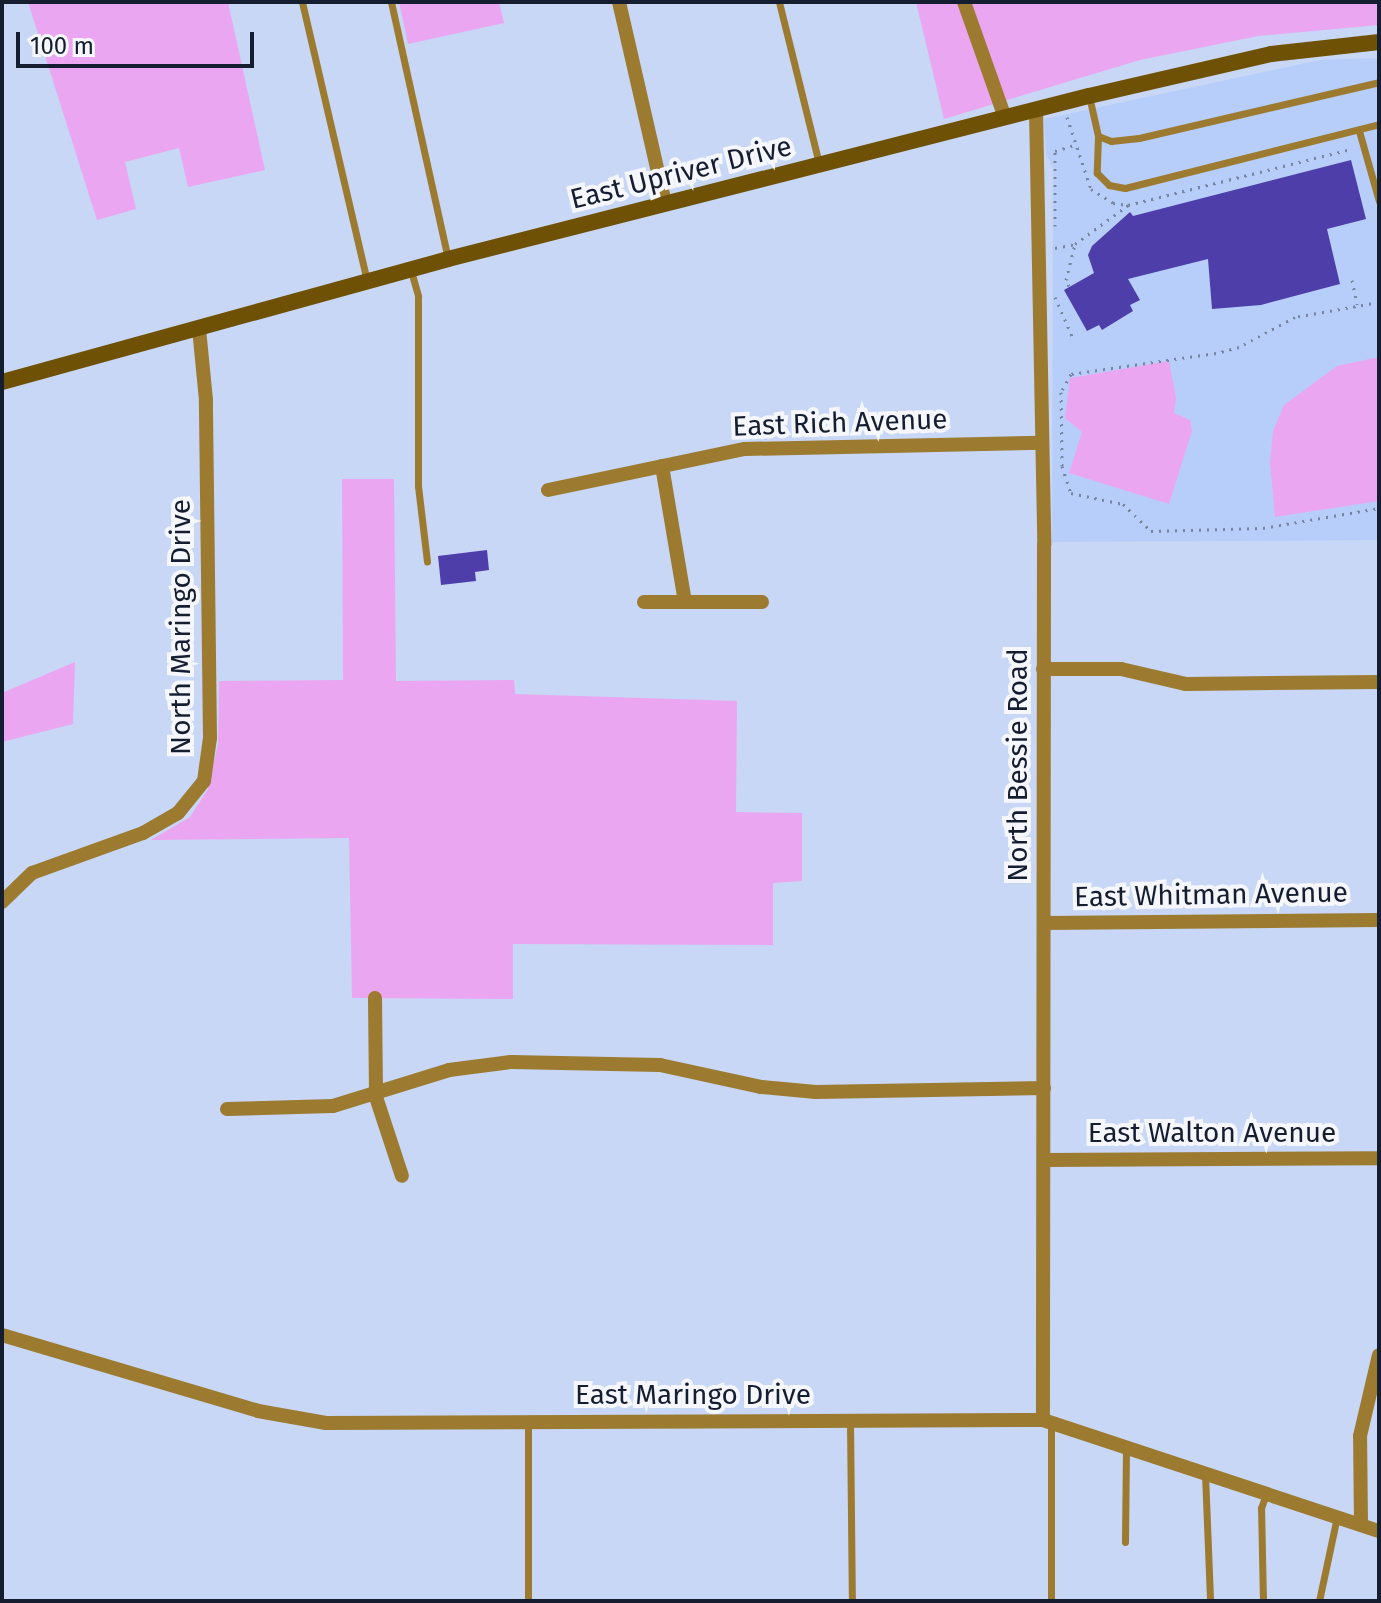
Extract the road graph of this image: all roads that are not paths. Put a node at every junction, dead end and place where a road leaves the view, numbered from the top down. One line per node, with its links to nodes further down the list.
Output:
1 (302, 2): 19 (lane)
2 (391, 2): 17 (lane)
3 (619, 2): 16 (street)
4 (779, 2): 14 (lane)
5 (964, 2): 10 (street)
6 (1379, 42): 8 (main road, East Upriver Drive)
7 (1379, 82): 13 (lane)
8 (1089, 96): 9 (main road, East Upriver Drive); 13 (lane)
9 (1036, 110): 10 (main road, East Upriver Drive); 22 (street, North Bessie Road)
10 (1005, 118): 14 (main road, East Upriver Drive)
11 (1379, 124): 12 (lane)
12 (1359, 131): 13 (lane); 15 (lane)
13 (1098, 136)
14 (819, 164): 16 (main road, East Upriver Drive)
15 (1379, 201)
16 (665, 203): 17 (main road, East Upriver Drive)
17 (448, 259): 18 (main road, East Upriver Drive)
18 (411, 269): 19 (main road, East Upriver Drive); 25 (lane)
19 (367, 281): 20 (main road, East Upriver Drive)
20 (199, 328): 21 (main road, East Upriver Drive); 31 (street, North Maringo Drive)
21 (2, 380)
22 (1042, 443): 23 (street, East Rich Avenue); 29 (street, North Bessie Road)
23 (662, 466): 24 (street, East Rich Avenue); 27 (street)
24 (548, 490)
25 (427, 561)
26 (644, 602): 27 (street)
27 (685, 602): 28 (street)
28 (762, 602)
29 (1043, 669): 30 (street); 33 (street, North Bessie Road)
30 (1379, 682)
31 (2, 902)
32 (1379, 920): 33 (street, East Whitman Avenue)
33 (1044, 923): 35 (street, North Bessie Road)
34 (375, 998): 36 (street)
35 (1044, 1088): 36 (street); 39 (street, North Bessie Road)
36 (376, 1097): 37 (street); 40 (street)
37 (227, 1109)
38 (1379, 1158): 39 (street, East Walton Avenue)
39 (1045, 1160): 43 (street, North Bessie Road)
40 (402, 1176)
41 (2, 1335): 45 (street, East Maringo Drive)
42 (1379, 1355): 50 (street)
43 (1047, 1420): 44 (street, East Maringo Drive); 46 (street, East Maringo Drive); 55 (lane)
44 (850, 1421): 45 (street, East Maringo Drive); 54 (lane)
45 (528, 1422): 53 (lane)
46 (1126, 1445): 47 (street, East Maringo Drive); 52 (lane)
47 (1205, 1472): 48 (street, East Maringo Drive); 56 (lane)
48 (1266, 1492): 49 (street, East Maringo Drive); 57 (lane)
49 (1337, 1516): 50 (street, East Maringo Drive); 58 (lane)
50 (1361, 1525): 51 (street, East Maringo Drive)
51 (1379, 1531)
52 (1125, 1542)
53 (528, 1601)
54 (852, 1601)
55 (1051, 1601)
56 (1210, 1601)
57 (1263, 1601)
58 (1319, 1601)

